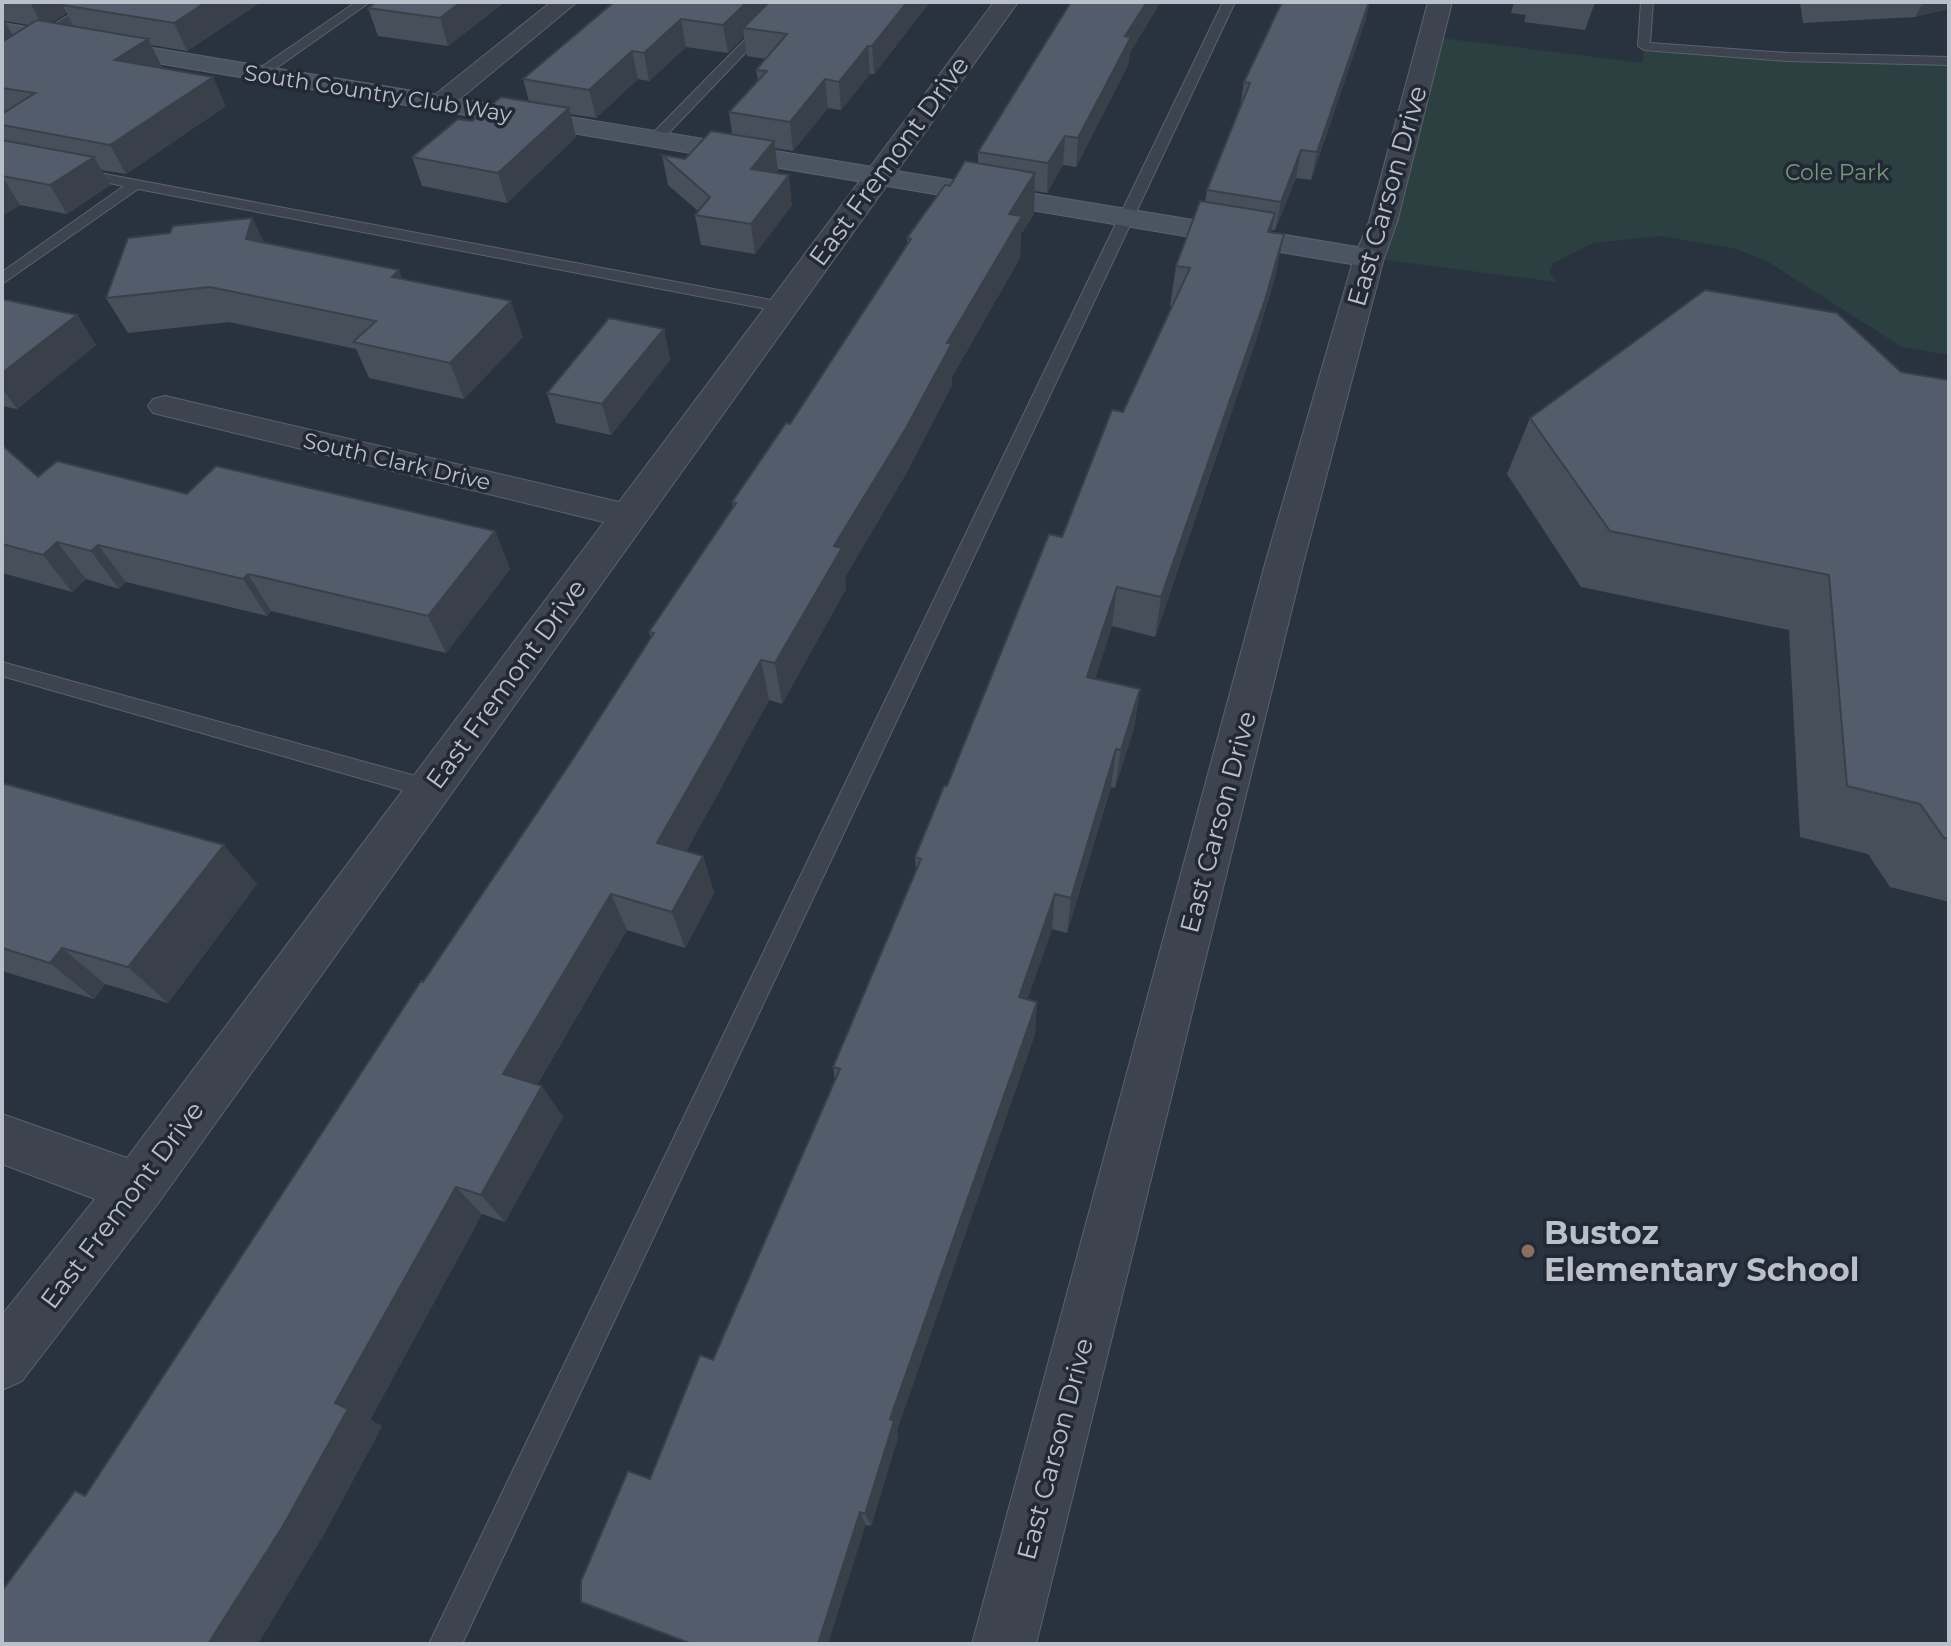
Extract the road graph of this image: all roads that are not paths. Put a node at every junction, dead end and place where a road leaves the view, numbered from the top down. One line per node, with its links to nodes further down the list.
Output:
1 (107, 2): 10 (street)
2 (364, 2): 13 (lane)
3 (565, 2): 14 (street)
4 (788, 2): 15 (lane)
5 (1006, 2): 17 (street, East Fremont Drive)
6 (1229, 2): 19 (lane)
7 (1440, 2): 20 (street, East Carson Drive)
8 (1647, 2): 11 (lane)
9 (2, 30): 10 (street, South Country Club Way)
10 (46, 38): 12 (street); 13 (street, South Country Club Way)
11 (1949, 61)
12 (2, 66)
13 (261, 73): 14 (street, South Country Club Way)
14 (440, 103): 15 (street, South Country Club Way)
15 (655, 139): 17 (street, South Country Club Way)
16 (61, 170): 18 (lane)
17 (879, 174): 19 (street, South Country Club Way); 22 (street, East Fremont Drive)
18 (134, 185): 21 (lane); 22 (lane)
19 (1124, 217): 20 (street, South Country Club Way); 30 (lane)
20 (1369, 258): 31 (street, East Carson Drive)
21 (2, 279)
22 (782, 307): 24 (street, East Fremont Drive)
23 (165, 406): 24 (street, South Clark Drive)
24 (629, 516): 26 (street, East Fremont Drive)
25 (2, 669): 26 (lane)
26 (430, 789): 28 (street, East Fremont Drive)
27 (2, 1139): 28 (street)
28 (137, 1188): 29 (street, East Fremont Drive)
29 (2, 1361)
30 (445, 1644)
31 (1004, 1644)

